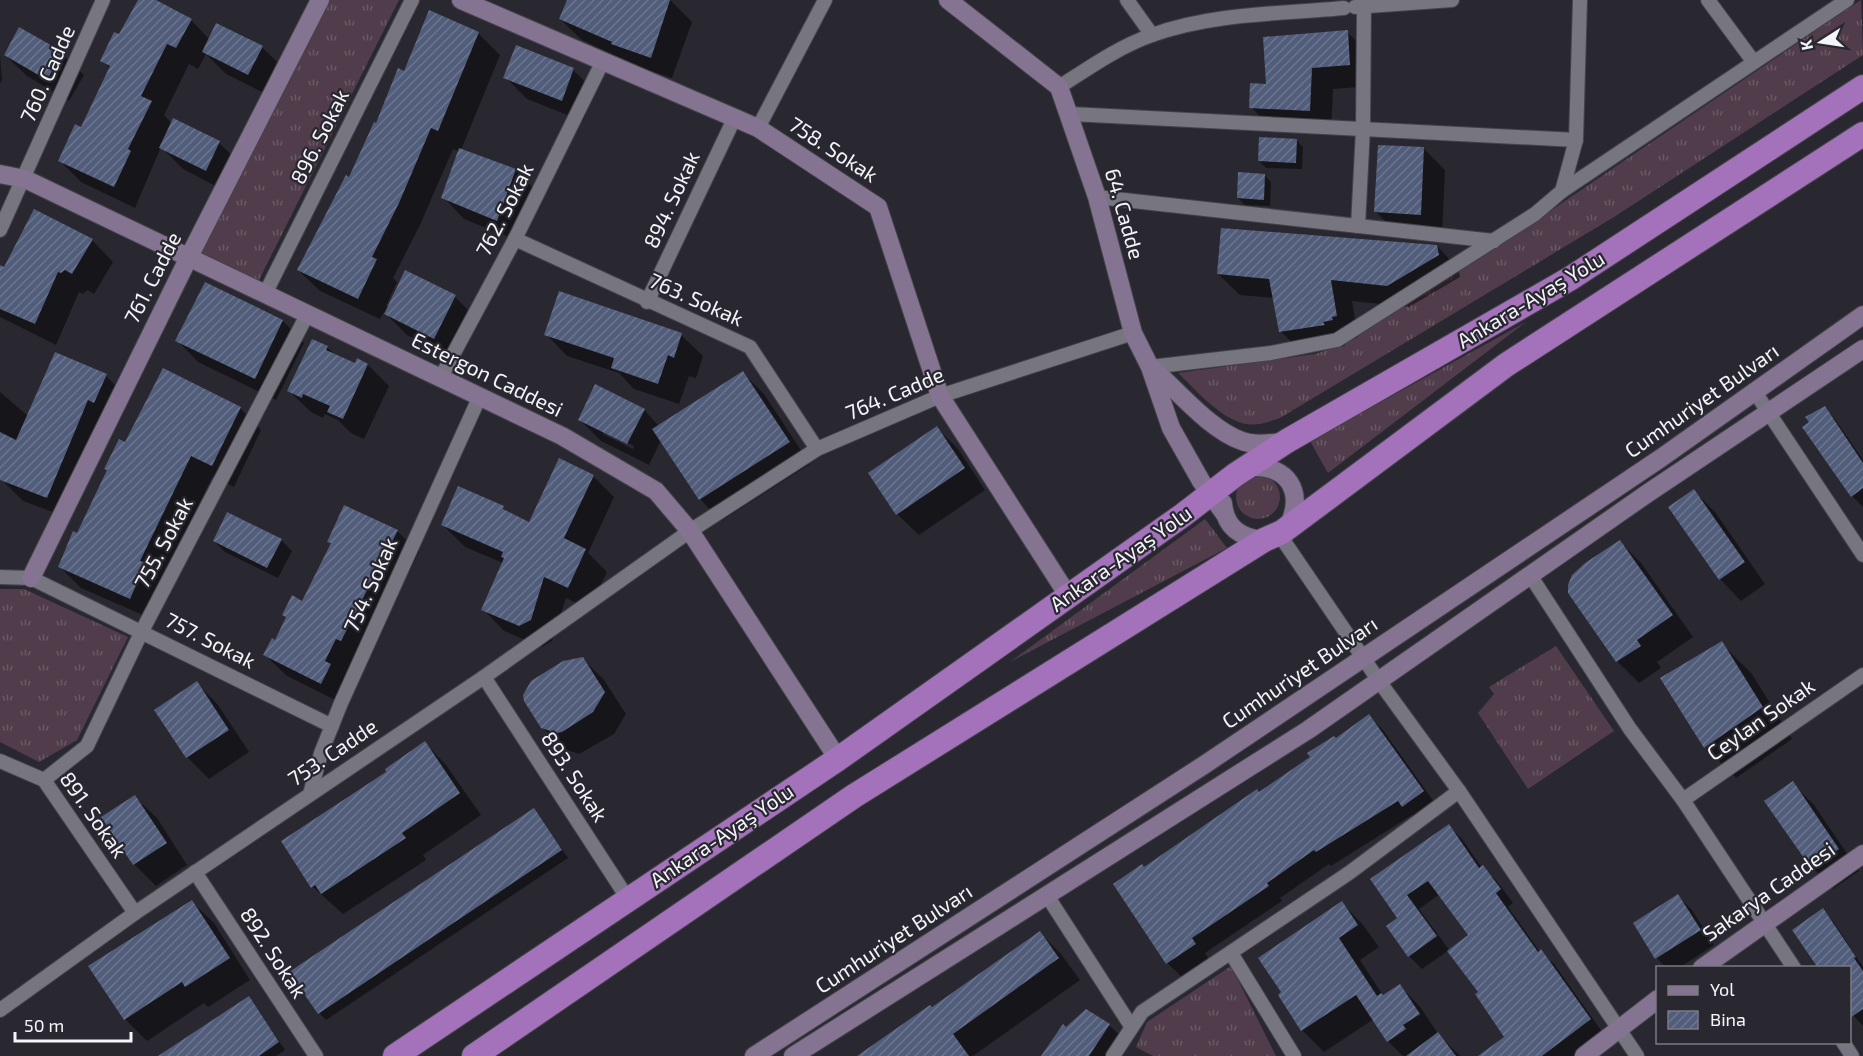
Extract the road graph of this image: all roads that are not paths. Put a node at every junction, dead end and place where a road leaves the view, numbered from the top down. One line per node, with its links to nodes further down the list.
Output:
1 (103, 0): 26 (street, 760. Cadde)
2 (320, 0): 33 (main road, 761. Cadde)
3 (412, 0): 34 (street, 896. Sokak)
4 (461, 0): 15 (main road, 758. Sokak)
5 (825, 0): 21 (street)
6 (948, 0): 17 (main road, 64. Cadde)
7 (1126, 0): 14 (street)
8 (1452, 0): 13 (street)
9 (1580, 0): 24 (street)
10 (1708, 0): 16 (street)
11 (1847, 0): 16 (street)
12 (1341, 4): 13 (street); 14 (street)
13 (1364, 7): 22 (street)
14 (1152, 35): 17 (street)
15 (603, 61): 20 (main road, 758. Sokak); 31 (street, 762. Sokak)
16 (1753, 61): 27 (street)
17 (1059, 87): 19 (main road, 64. Cadde)
18 (1863, 87): 47 (highway, Ankara-Ayaş Yolu)
19 (1071, 114): 22 (street); 28 (main road, 64. Cadde)
20 (735, 117): 21 (main road, 758. Sokak); 35 (street, 894. Sokak)
21 (758, 128): 44 (main road, 758. Sokak)
22 (1363, 129): 24 (street); 29 (street)
23 (1863, 134): 52 (highway, Ankara-Ayaş Yolu)
24 (1576, 140): 27 (street)
25 (0, 174): 26 (main road, Estergon Caddesi)
26 (25, 179): 30 (street, 760. Cadde); 33 (main road, Estergon Caddesi)
27 (1562, 191): 32 (street)
28 (1097, 198): 29 (street); 38 (main road, 64. Cadde)
29 (1358, 226): 32 (street)
30 (0, 230)
31 (515, 239): 35 (street, 763. Sokak); 41 (street, 762. Sokak)
32 (1494, 241): 40 (street)
33 (189, 257): 34 (main road, Estergon Caddesi); 56 (main road, 761. Cadde)
34 (266, 292): 36 (main road, Estergon Caddesi)
35 (647, 302): 48 (street, 763. Sokak)
36 (308, 313): 41 (main road, Estergon Caddesi); 58 (street, 755. Sokak)
37 (1863, 315): 42 (main road, Cumhuriyet Bulvarı)
38 (1133, 333): 40 (main road, 64. Cadde); 44 (street, 764. Cadde)
39 (1863, 350): 45 (main road, Cumhuriyet Bulvarı)
40 (1150, 367): 46 (main road); 50 (main road, 64. Cadde)
41 (441, 377): 43 (main road, Estergon Caddesi)
42 (1755, 392): 45 (street); 59 (main road, Cumhuriyet Bulvarı)
43 (480, 396): 51 (main road, Estergon Caddesi); 63 (street, 754. Sokak)
44 (940, 396): 48 (street, 764. Cadde); 57 (main road, 758. Sokak)
45 (1769, 412): 53 (street); 54 (main road, Cumhuriyet Bulvarı)
46 (1241, 441): 47 (main road); 49 (main road)
47 (1287, 441): 49 (highway, Ankara-Ayaş Yolu)
48 (817, 450): 51 (street, 764. Cadde)
49 (1258, 465): 50 (highway, Ankara-Ayaş Yolu); 52 (main road)
50 (1212, 496): 52 (main road); 57 (highway, Ankara-Ayaş Yolu)
51 (690, 531): 61 (street, 753. Cadde); 64 (main road, Estergon Caddesi)
52 (1277, 533): 59 (street); 87 (highway, Ankara-Ayaş Yolu)
53 (1863, 555)
54 (1530, 575): 62 (main road, Cumhuriyet Bulvarı); 69 (street)
55 (0, 578): 56 (street, 757. Sokak)
56 (31, 578): 58 (street, 757. Sokak)
57 (1069, 597): 64 (highway, Ankara-Ayaş Yolu)
58 (142, 631): 63 (street, 757. Sokak); 66 (street, 755. Sokak)
59 (1365, 657): 62 (street); 83 (main road, Cumhuriyet Bulvarı)
60 (1863, 675): 69 (street, Ceylan Sokak)
61 (484, 677): 68 (street, 753. Cadde); 73 (street, 893. Sokak)
62 (1379, 681): 67 (street); 72 (main road, Cumhuriyet Bulvarı)
63 (332, 726): 68 (street, 754. Sokak)
64 (838, 759): 73 (highway, Ankara-Ayaş Yolu)
65 (0, 760): 66 (street, 891. Sokak)
66 (44, 780): 74 (street, 891. Sokak)
67 (1459, 790): 76 (street); 82 (street)
68 (310, 794): 71 (street, 753. Cadde)
69 (1683, 800): 75 (street)
70 (1863, 854): 75 (main road, Sakarya Caddesi)
71 (195, 872): 74 (street, 753. Cadde); 85 (street, 892. Sokak)
72 (1046, 894): 81 (street); 88 (main road, Cumhuriyet Bulvarı)
73 (628, 899): 86 (highway, Ankara-Ayaş Yolu)
74 (135, 913): 80 (street, 753. Cadde)
75 (1764, 923): 77 (main road, Sakarya Caddesi); 78 (street)
76 (1231, 953): 81 (street); 89 (street)
77 (1705, 966)
78 (1793, 966)
79 (1656, 1000): 82 (main road)
80 (0, 1010)
81 (1131, 1026): 84 (street)
82 (1617, 1029): 90 (main road); 91 (street)
83 (766, 1053)
84 (1115, 1055)
85 (316, 1056)
86 (394, 1056)
87 (474, 1056)
88 (793, 1056)
89 (1294, 1056)
90 (1584, 1056)
91 (1638, 1056)

